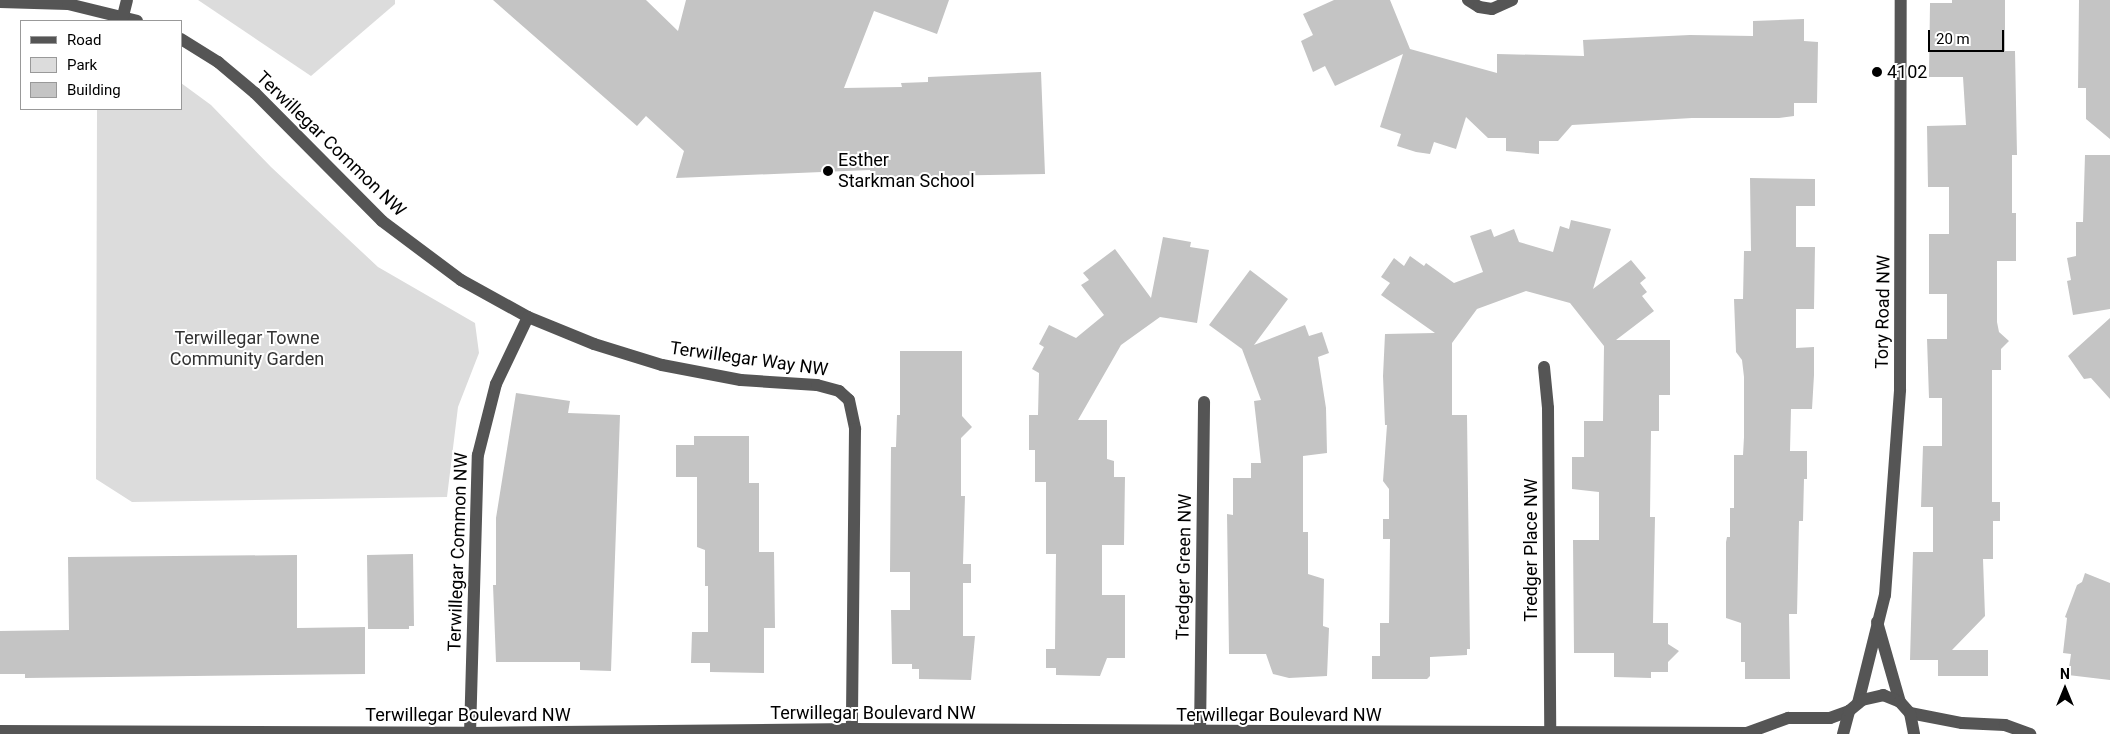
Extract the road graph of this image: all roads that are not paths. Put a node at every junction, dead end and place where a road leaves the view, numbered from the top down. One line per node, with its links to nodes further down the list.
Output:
1 (127, 0): 6 (street)
2 (1468, 0): 3 (street)
3 (1512, 0)
4 (1901, 0): 12 (street, Tory Road NW)
5 (0, 2): 6 (street)
6 (122, 16): 7 (street)
7 (135, 20)
8 (182, 40): 9 (street, Terwillegar Common NW)
9 (528, 317): 17 (street, Terwillegar Way NW); 19 (street, Terwillegar Common NW)
10 (1544, 367): 20 (street, Tredger Place NW)
11 (1204, 402): 18 (street, Tredger Green NW)
12 (1877, 622): 13 (street); 14 (street, Tory Road NW)
13 (1900, 702): 14 (street); 15 (street)
14 (1853, 707): 21 (street, Terwillegar Boulevard NW); 22 (street, Tory Road NW)
15 (1910, 713): 23 (street); 24 (street)
16 (0, 731): 19 (street, Terwillegar Boulevard NW)
17 (853, 732): 18 (street, Terwillegar Boulevard NW); 19 (street, Terwillegar Boulevard NW)
18 (1200, 733): 20 (street, Terwillegar Boulevard NW)
19 (470, 734)
20 (1550, 734): 21 (street, Terwillegar Boulevard NW)
21 (1748, 734)
22 (1843, 734)
23 (1914, 734)
24 (2030, 734)

